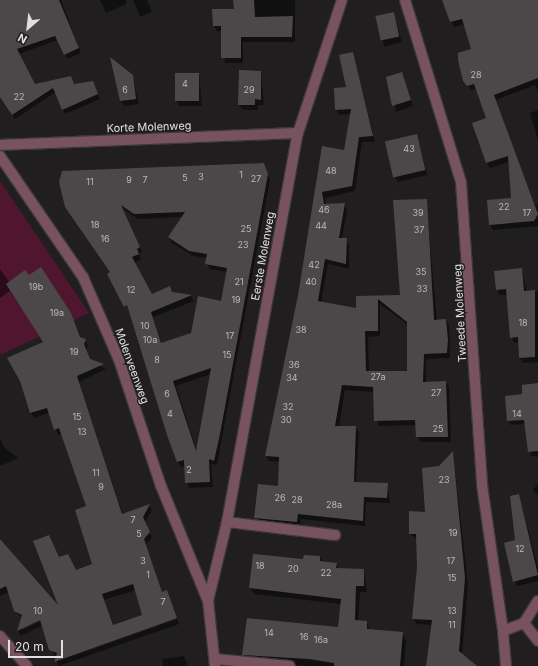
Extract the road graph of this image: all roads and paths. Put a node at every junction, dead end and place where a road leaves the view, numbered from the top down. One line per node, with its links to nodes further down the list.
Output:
1 (342, 0): 3 (street, Eerste Molenweg)
2 (405, 0): 11 (street, Tweede Molenweg)
3 (298, 133): 4 (street, Korte Molenweg); 6 (street, Eerste Molenweg)
4 (0, 145)
5 (0, 156): 8 (street, Molenveenweg)
6 (227, 522): 7 (street); 8 (street, Eerste Molenweg)
7 (334, 535)
8 (208, 601): 14 (street, Eerste Molenweg)
9 (538, 602): 10 (street)
10 (524, 623): 11 (street); 13 (street)
11 (503, 631): 17 (street, Tweede Molenweg)
12 (0, 636): 15 (street)
13 (538, 641)
14 (215, 662): 16 (street, Eerste Molenweg)
15 (27, 666)
16 (290, 666)
17 (506, 666)

